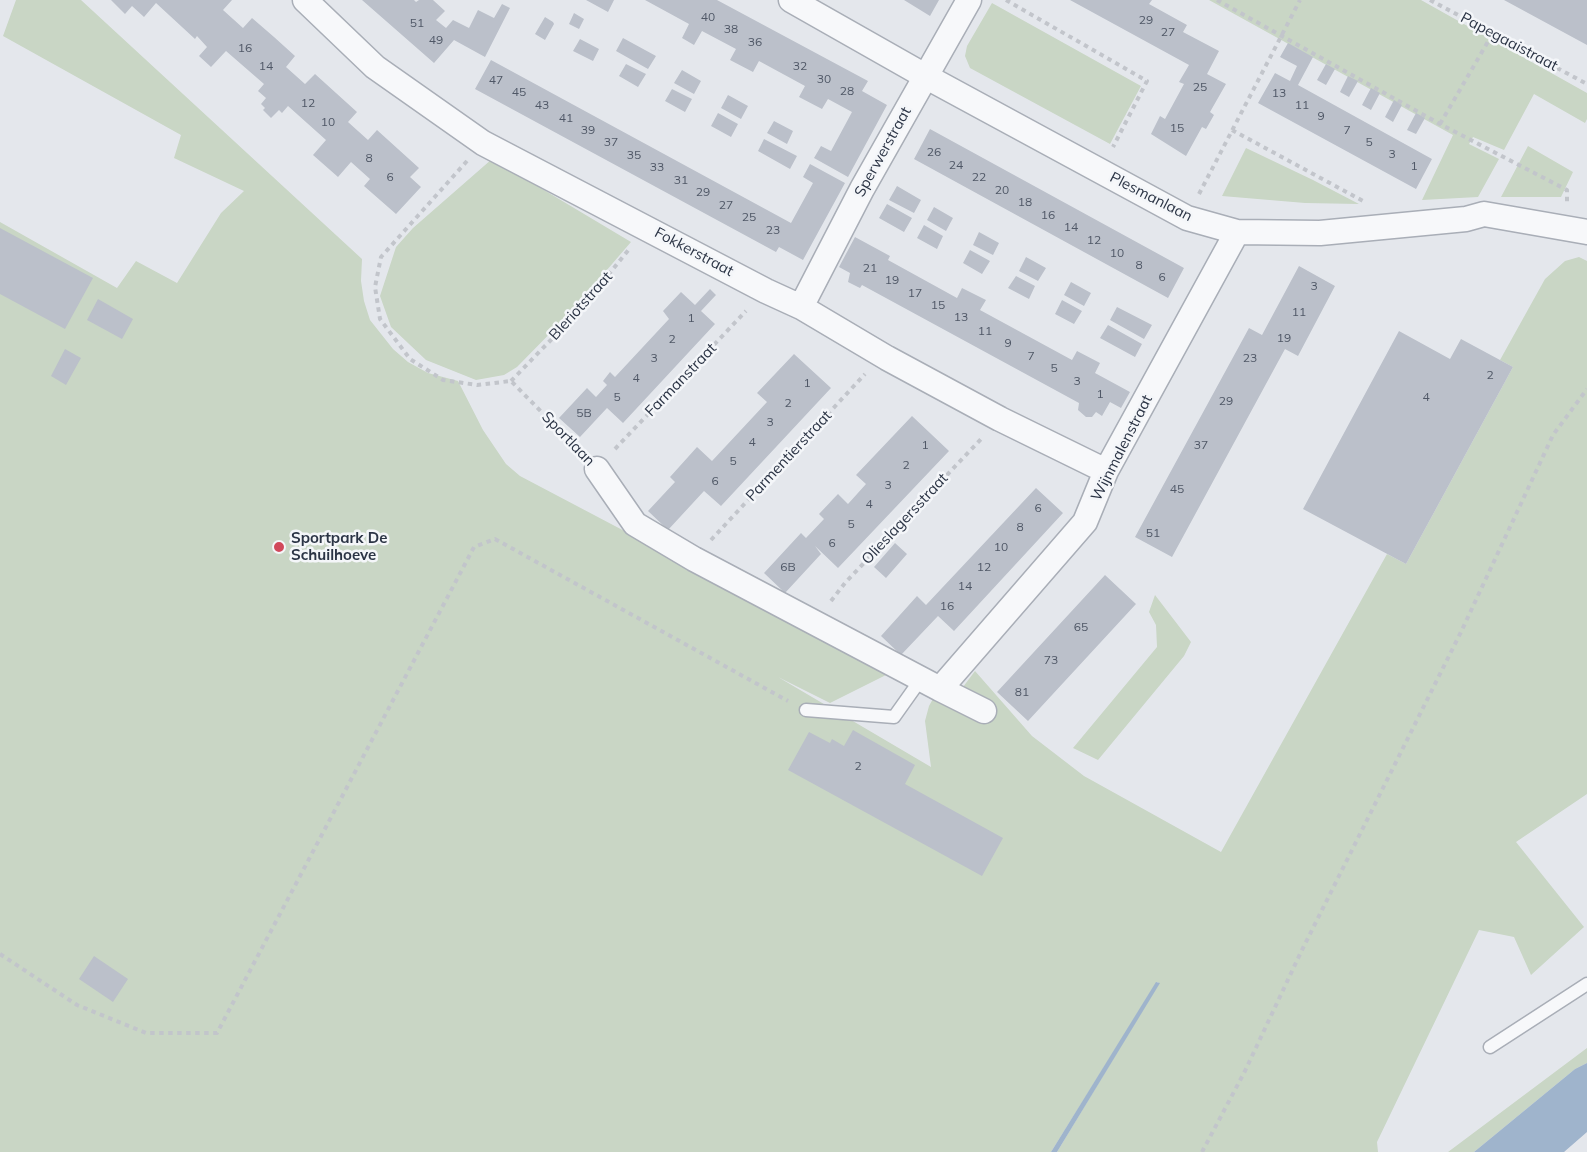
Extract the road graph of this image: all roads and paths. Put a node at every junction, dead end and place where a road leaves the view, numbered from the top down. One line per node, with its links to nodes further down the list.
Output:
1 (305, 0): 14 (street, Fokkerstraat)
2 (791, 0): 10 (street, Plesmanlaan)
3 (969, 0): 10 (street, Sperwerstraat)
4 (1006, 0): 15 (path)
5 (1217, 0): 9 (path)
6 (1300, 0): 9 (path)
7 (1430, 0): 8 (path, Papegaaistraat)
8 (1493, 33): 11 (path, Papegaaistraat); 12 (path)
9 (1280, 36): 12 (path); 13 (path)
10 (925, 76): 15 (street, Plesmanlaan); 22 (street, Sperwerstraat)
11 (1587, 84)
12 (1440, 124): 19 (path)
13 (1232, 130): 16 (path); 18 (path)
14 (483, 143): 17 (street, Fokkerstraat); 24 (path)
15 (1101, 172): 16 (street, Plesmanlaan)
16 (1187, 219): 20 (street, Plesmanlaan)
17 (647, 227): 21 (street, Fokkerstraat); 24 (path, Bleriotstraat)
18 (1385, 227): 19 (street, Plesmanlaan); 20 (street, Plesmanlaan)
19 (1577, 230)
20 (1237, 232): 28 (street, Wijnmalenstraat)
21 (766, 291): 22 (street, Fokkerstraat); 27 (path, Farmanstraat)
22 (801, 307): 23 (street, Fokkerstraat)
23 (888, 358): 26 (street, Fokkerstraat); 29 (path, Parmentierstraat)
24 (511, 381): 27 (path, Sportlaan)
25 (1587, 389): 37 (path)
26 (1000, 419): 28 (street, Fokkerstraat); 30 (path, Olieslagersstraat)
27 (597, 469): 29 (street, Sportlaan)
28 (1106, 471): 31 (street, Wijnmalenstraat)
29 (694, 558): 30 (street, Sportlaan)
30 (815, 622): 31 (street, Sportlaan)
31 (931, 684): 32 (lane); 33 (street)
32 (806, 710): 34 (path)
33 (984, 711)
34 (0, 954)
35 (1587, 984): 36 (lane)
36 (1490, 1047)
37 (1202, 1152)

